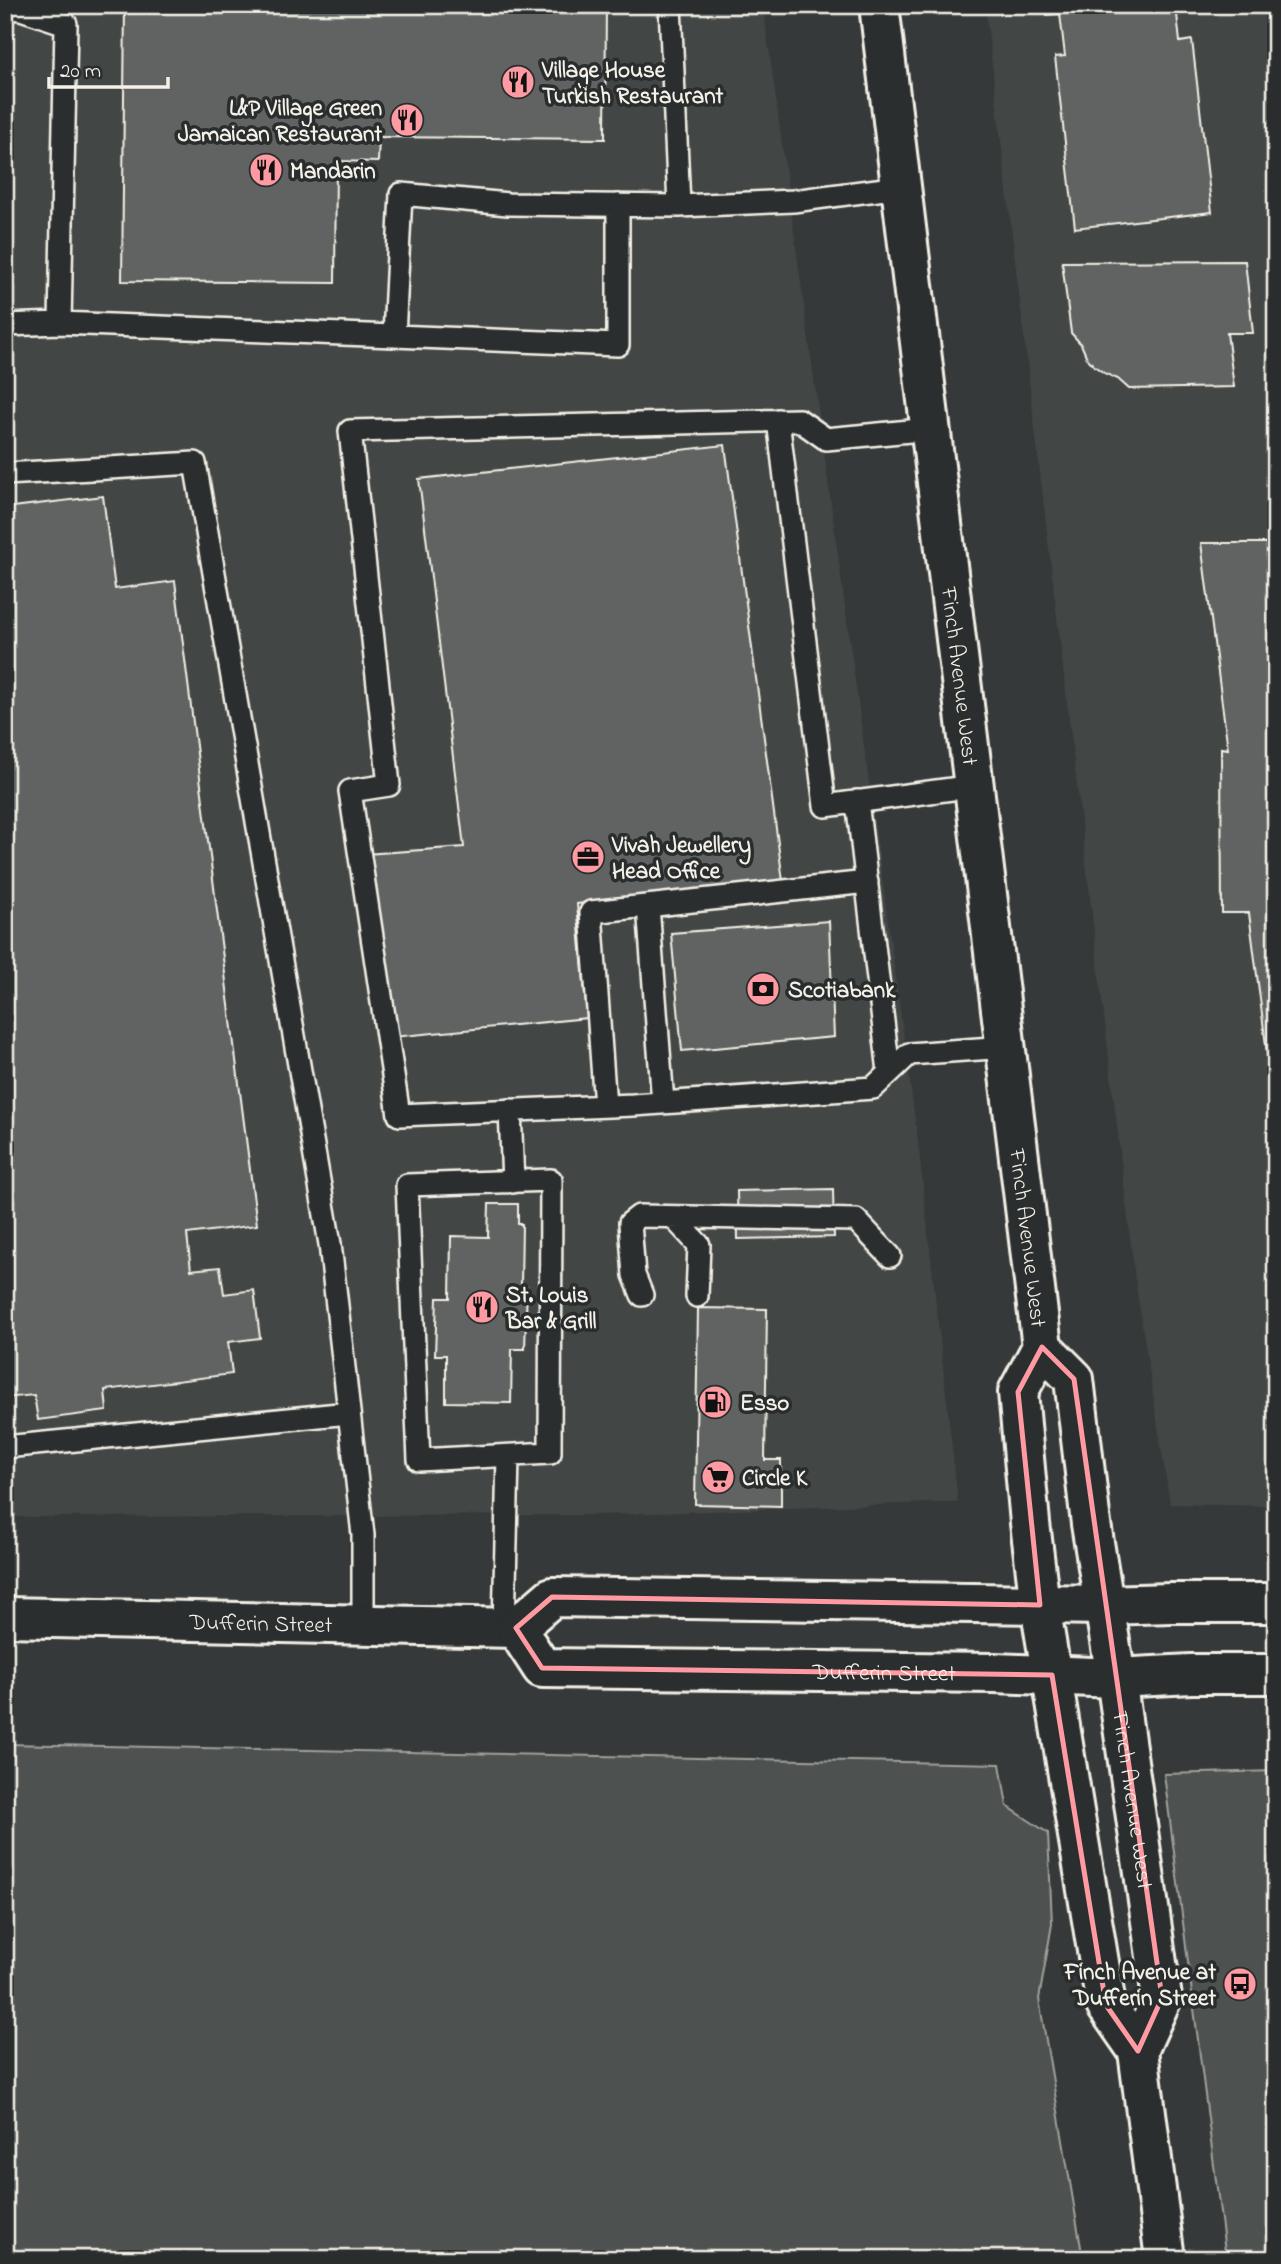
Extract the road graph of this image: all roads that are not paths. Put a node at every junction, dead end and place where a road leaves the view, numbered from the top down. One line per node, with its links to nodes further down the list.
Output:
1 (670, 5): 6 (lane)
2 (879, 5): 4 (main road, Finch Avenue West)
3 (5, 8): 7 (lane)
4 (900, 187): 6 (lane); 11 (main road, Finch Avenue West)
5 (618, 205): 6 (lane); 9 (lane); 9 (lane)
6 (679, 206)
7 (60, 323): 8 (lane); 9 (lane)
8 (5, 325)
9 (394, 336)
10 (778, 420): 11 (lane); 14 (lane); 21 (lane)
11 (931, 429): 13 (main road, Finch Avenue West)
12 (5, 474): 28 (lane)
13 (974, 786): 14 (lane); 17 (main road, Finch Avenue West)
14 (857, 801): 15 (lane)
15 (867, 881): 16 (lane); 18 (lane)
16 (648, 906): 19 (lane); 20 (lane)
17 (1006, 1047): 18 (lane); 27 (main road, Finch Avenue West)
18 (889, 1072): 19 (lane)
19 (663, 1103): 20 (lane)
20 (605, 1106): 21 (lane)
21 (510, 1110): 22 (lane)
22 (513, 1182): 30 (lane); 30 (lane)
23 (673, 1217): 24 (lane); 25 (lane); 26 (lane)
24 (890, 1256)
25 (642, 1295)
26 (697, 1296)
27 (1042, 1347): 32 (main road, Finch Avenue West); 33 (main road, Finch Avenue West)
28 (349, 1413): 29 (lane); 35 (lane)
29 (5, 1447)
30 (508, 1455): 36 (lane)
31 (1276, 1603): 33 (main road)
32 (1040, 1605): 33 (main road); 36 (main road); 38 (main road, Finch Avenue West)
33 (1104, 1605): 39 (main road, Finch Avenue West)
34 (5, 1618): 35 (main road, Dufferin Street)
35 (363, 1625): 36 (main road, Dufferin Street)
36 (510, 1628): 38 (main road, Dufferin Street)
37 (1276, 1674): 39 (main road, Dufferin Street)
38 (1052, 1675): 39 (main road, Dufferin Street); 40 (main road, Finch Avenue West)
39 (1116, 1678): 40 (main road, Finch Avenue West)
40 (1138, 2051): 41 (main road, Finch Avenue West)
41 (1165, 2259)

